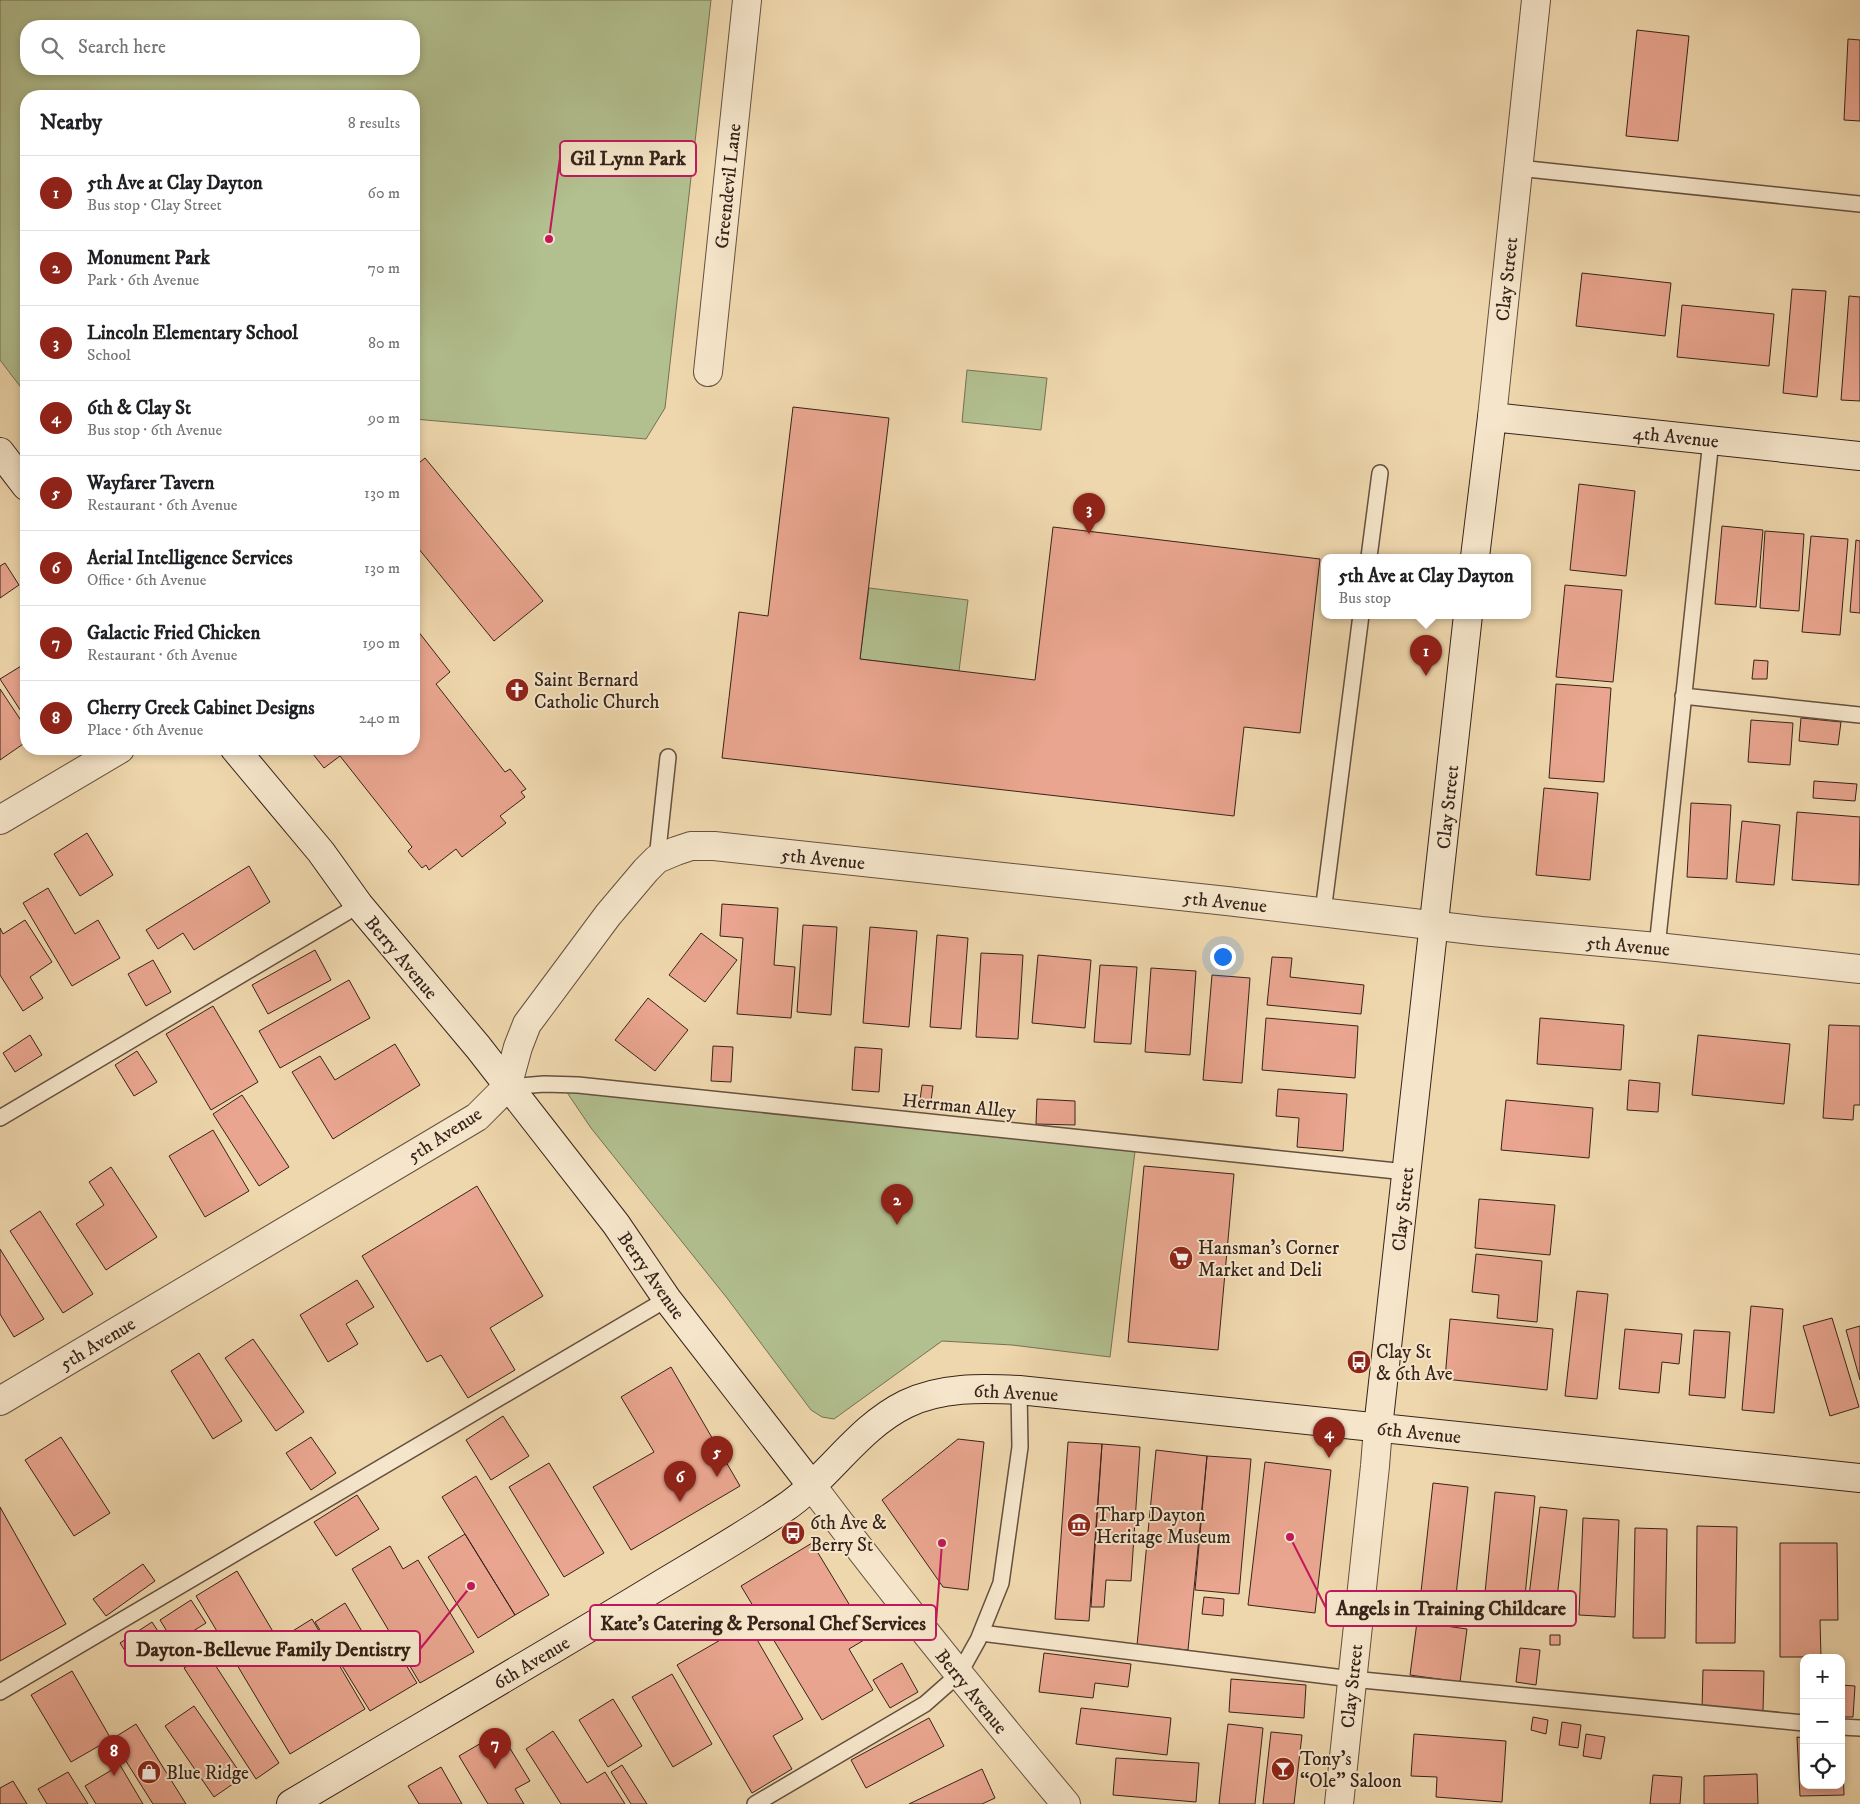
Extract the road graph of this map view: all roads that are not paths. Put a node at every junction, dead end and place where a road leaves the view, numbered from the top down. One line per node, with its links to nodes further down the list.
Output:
1 (747, 0): 5 (street, Greendevil Lane)
2 (1536, 0): 3 (street, Clay Street)
3 (1518, 168): 4 (lane); 6 (street, Clay Street)
4 (1860, 204)
5 (708, 372)
6 (1492, 417): 7 (street, 4th Avenue); 13 (street, Clay Street)
7 (1711, 440): 9 (street, 4th Avenue); 16 (lane)
8 (0, 452): 11 (street)
9 (1860, 456)
10 (1380, 473): 12 (lane)
11 (20, 478)
12 (1369, 554)
13 (1475, 554)
14 (1360, 619): 24 (lane)
15 (1468, 619): 25 (street, Clay Street)
16 (1683, 696): 17 (lane); 26 (lane)
17 (1860, 715)
18 (110, 755): 21 (street)
19 (240, 755): 23 (street, Berry Avenue)
20 (668, 757): 22 (lane)
21 (0, 820)
22 (657, 859): 24 (street, 5th Avenue); 28 (street, 5th Avenue)
23 (359, 905): 28 (street, Berry Avenue); 29 (lane)
24 (1323, 912): 25 (street, 5th Avenue)
25 (1434, 926): 26 (street, 5th Avenue); 30 (street, Clay Street)
26 (1657, 947): 27 (street, 5th Avenue)
27 (1860, 969)
28 (507, 1087): 30 (lane, Herrman Alley); 31 (street, Berry Avenue); 33 (street, 5th Avenue)
29 (0, 1118)
30 (1406, 1172): 34 (street, Clay Street)
31 (667, 1299): 36 (street, Berry Avenue); 40 (lane)
32 (1019, 1390): 34 (street, 6th Avenue); 36 (street, 6th Avenue); 37 (lane)
33 (0, 1401)
34 (1378, 1428): 35 (street, 6th Avenue); 39 (street, Clay Street)
35 (1860, 1478)
36 (812, 1486): 38 (street, Berry Avenue); 44 (street, 6th Avenue)
37 (981, 1633): 38 (lane); 39 (lane)
38 (959, 1674): 45 (lane); 46 (street, Berry Avenue)
39 (1352, 1679): 41 (lane); 47 (street, Clay Street)
40 (0, 1692)
41 (1800, 1723)
42 (1845, 1727): 43 (lane)
43 (1860, 1728)
44 (291, 1804)
45 (755, 1804)
46 (1066, 1804)
47 (1339, 1804)

